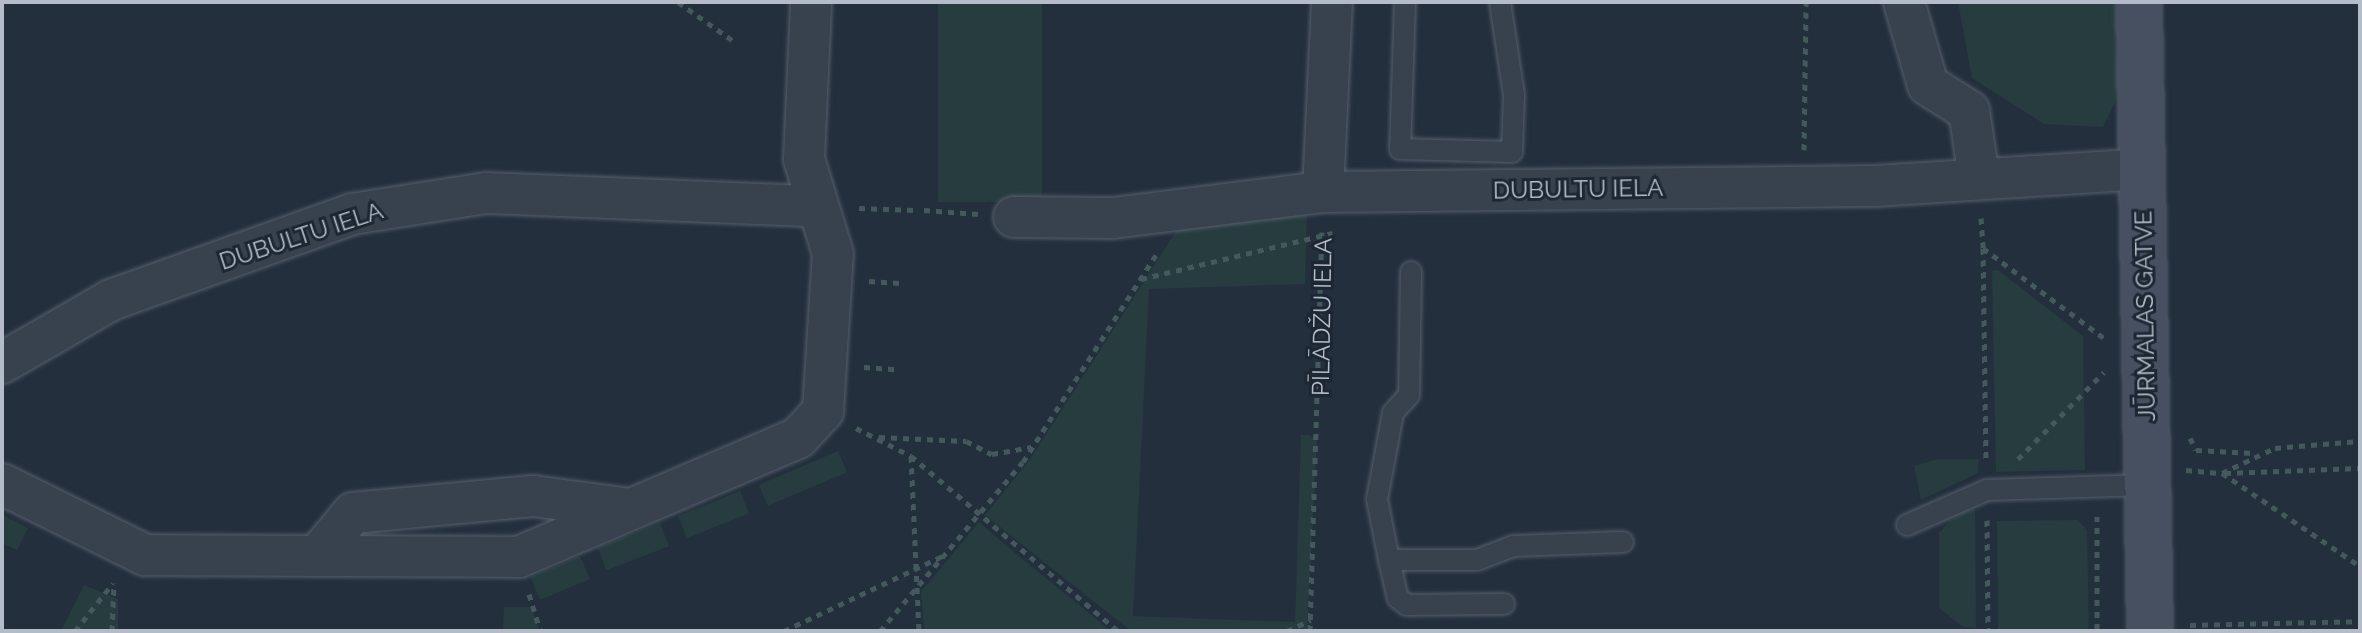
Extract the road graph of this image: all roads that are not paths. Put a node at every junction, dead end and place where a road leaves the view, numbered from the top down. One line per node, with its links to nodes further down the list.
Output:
1 (811, 2): 10 (street)
2 (1332, 2): 9 (street)
3 (1405, 2): 4 (lane)
4 (1500, 2)
5 (1904, 2): 8 (street)
6 (2139, 2): 7 (main road, JŪRMALAS GATVE)
7 (2143, 169): 8 (street, DUBULTU IELA); 14 (main road, JŪRMALAS GATVE)
8 (1979, 177): 9 (street, DUBULTU IELA)
9 (1323, 192): 11 (street, DUBULTU IELA)
10 (814, 206): 13 (street, DUBULTU IELA); 16 (street)
11 (1014, 217)
12 (1411, 272): 20 (lane)
13 (2, 363)
14 (2163, 477): 17 (lane); 22 (main road, JŪRMALAS GATVE)
15 (2, 484): 19 (street)
16 (630, 509): 19 (street); 19 (street)
17 (1907, 525)
18 (1623, 542): 20 (lane)
19 (317, 556)
20 (1389, 560): 21 (lane)
21 (1504, 604)
22 (2165, 628)

